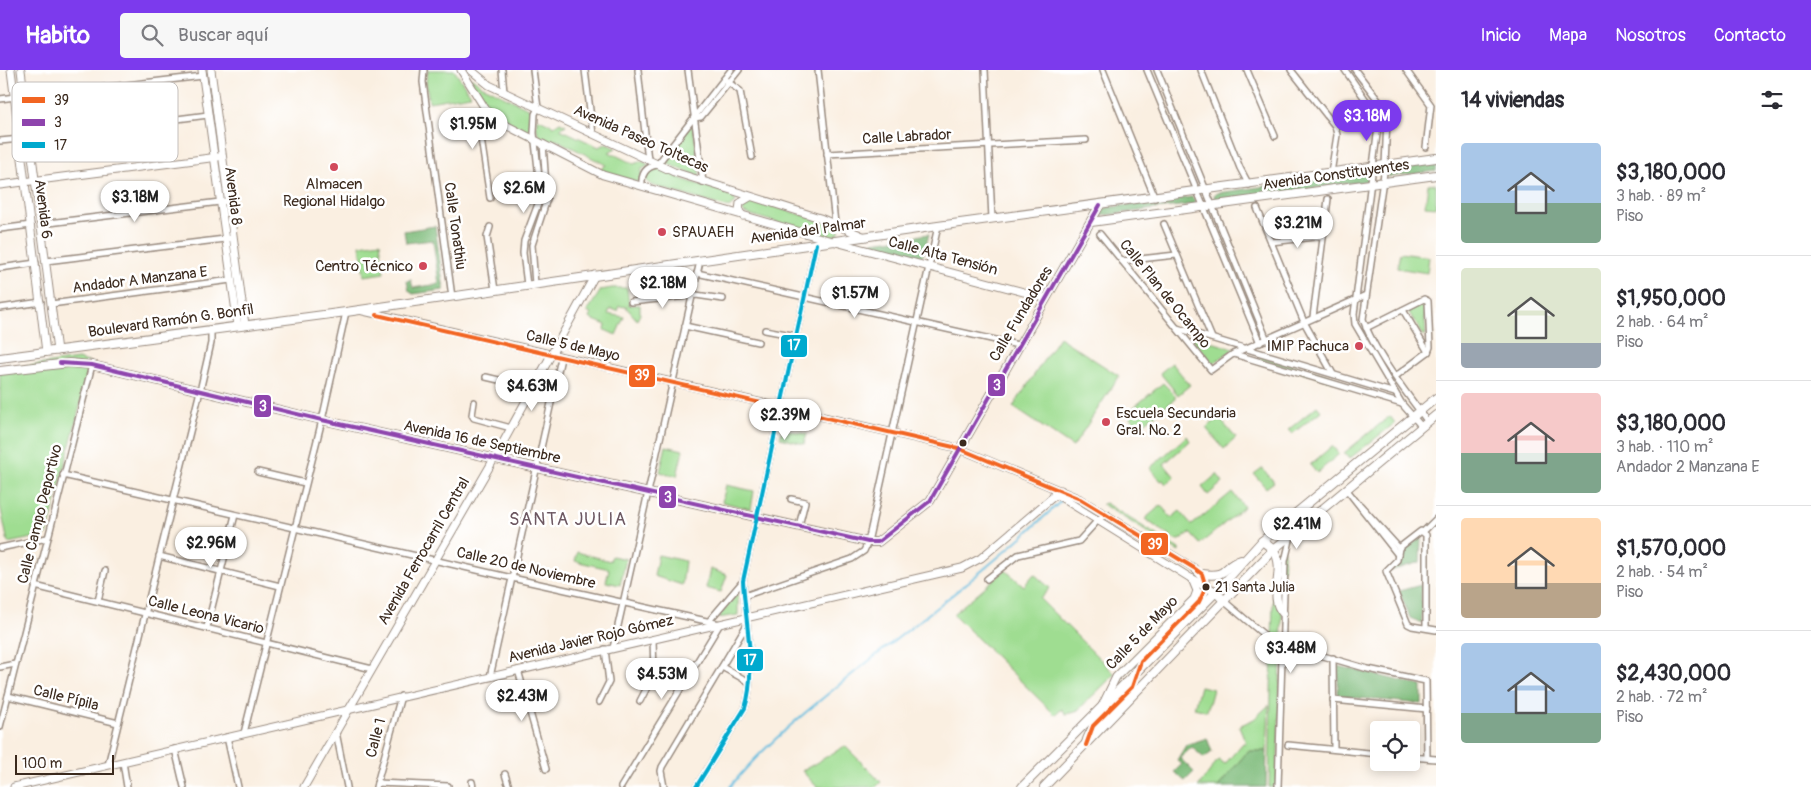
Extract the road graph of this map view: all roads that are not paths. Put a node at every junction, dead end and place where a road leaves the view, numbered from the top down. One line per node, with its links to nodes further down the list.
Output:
1 (211, 70): 42 (street, Avenida 8)
2 (424, 70): 106 (street, Calle Tonathiu)
3 (461, 70): 29 (street)
4 (472, 70): 27 (street, Avenida Paseo Toltecas)
5 (502, 70): 27 (street)
6 (533, 70): 28 (street)
7 (584, 70): 35 (street)
8 (638, 70): 45 (street)
9 (688, 70): 31 (street)
10 (731, 70): 24 (street)
11 (739, 70): 26 (street)
12 (818, 70): 41 (street)
13 (985, 70): 39 (street)
14 (1103, 70): 65 (street)
15 (1147, 70): 61 (street)
16 (1157, 70): 61 (street)
17 (1201, 70): 59 (street)
18 (1247, 70): 36 (street)
19 (1291, 70): 51 (street)
20 (1345, 70): 33 (street)
21 (1356, 70): 34 (street)
22 (1406, 70): 40 (street)
23 (203, 73): 25 (street); 30 (street, Avenida 8)
24 (724, 80): 26 (street); 31 (street)
25 (136, 82)
26 (729, 83): 31 (street); 43 (street)
27 (504, 92): 28 (street, Avenida Paseo Toltecas)
28 (538, 108): 35 (street, Avenida Paseo Toltecas); 38 (street)
29 (486, 110): 38 (street); 64 (street)
30 (208, 115): 32 (street); 42 (street, Avenida 8)
31 (694, 118): 48 (street); 55 (street)
32 (178, 119)
33 (1379, 131): 34 (street); 50 (street)
34 (1386, 131): 49 (street)
35 (593, 134): 45 (street, Avenida Paseo Toltecas)
36 (1274, 136)
37 (1086, 140): 39 (street, Calle Labrador)
38 (539, 142): 60 (street); 102 (street); 102 (street)
39 (989, 145): 41 (street, Calle Labrador); 75 (street)
40 (1426, 147)
41 (828, 154): 77 (street)
42 (218, 157): 53 (street); 67 (street, Avenida 8); 68 (street, Avenida 8)
43 (752, 157)
44 (1436, 158): 49 (main road, Avenida Constituyentes)
45 (648, 160): 48 (street, Avenida Paseo Toltecas)
46 (23, 162): 54 (street, Avenida 6)
47 (33, 162): 53 (street, Avenida 6)
48 (657, 164): 55 (street, Avenida Paseo Toltecas); 60 (street)
49 (1384, 166): 50 (main road, Avenida Constituyentes); 56 (street)
50 (1373, 167): 51 (main road, Avenida Constituyentes); 57 (street)
51 (1332, 173): 59 (main road, Avenida Constituyentes)
52 (1436, 176): 56 (main road, Avenida Constituyentes)
53 (36, 180): 54 (street); 78 (street, Avenida 6)
54 (26, 182): 58 (street); 80 (street, Avenida 6)
55 (703, 182): 62 (street, Avenida Paseo Toltecas)
56 (1382, 183): 57 (main road, Avenida Constituyentes); 105 (street)
57 (1371, 184): 70 (main road, Avenida Constituyentes); 110 (street)
58 (0, 185)
59 (1250, 185): 61 (main road, Avenida Constituyentes)
60 (642, 186): 73 (street)
61 (1203, 191): 65 (main road, Avenida Constituyentes); 70 (street); 71 (street)
62 (735, 193): 63 (street, Avenida Paseo Toltecas); 73 (street)
63 (751, 197): 74 (street); 77 (street, Avenida Paseo Toltecas)
64 (490, 198)
65 (1155, 198): 69 (main road, Avenida del Palmar)
66 (1328, 199): 85 (street)
67 (228, 201): 68 (street); 87 (street, Avenida 8)
68 (220, 202): 78 (street); 88 (street, Avenida 8)
69 (1100, 205): 75 (main road, Avenida del Palmar); 76 (main road, Calle Fundadores)
70 (1214, 206): 71 (main road, Avenida Constituyentes); 129 (street)
71 (1205, 207): 76 (main road, Avenida Constituyentes); 131 (street)
72 (1257, 208): 90 (street)
73 (726, 211): 74 (street)
74 (744, 217): 89 (street)
75 (992, 219): 81 (main road, Avenida del Palmar)
76 (1091, 222): 108 (main road, Calle Fundadores)
77 (835, 223): 86 (street, Avenida Paseo Toltecas)
78 (41, 224): 93 (street, Avenida 6)
79 (1164, 224): 92 (street)
80 (31, 225): 83 (street); 96 (street, Avenida 6)
81 (938, 226): 86 (main road, Avenida del Palmar); 97 (street)
82 (490, 227): 103 (street)
83 (0, 229)
84 (1100, 234): 95 (street, Calle Plan de Ocampo)
85 (1323, 236): 90 (street); 118 (street)
86 (865, 237): 89 (main road, Avenida del Palmar)
87 (233, 238): 88 (street); 121 (street, Avenida 8)
88 (224, 239): 93 (street); 101 (street, Avenida 8)
89 (832, 241): 91 (main road, Avenida del Palmar); 97 (street, Calle Alta Tensión)
90 (1271, 242): 119 (street)
91 (816, 244): 94 (main road, Avenida del Palmar); 107 (street)
92 (1176, 255): 95 (street); 128 (street)
93 (46, 261): 113 (street, Avenida 6)
94 (700, 261): 99 (street); 100 (main road, Avenida del Palmar)
95 (1122, 261): 123 (street, Calle Plan de Ocampo)
96 (36, 263): 98 (street); 111 (street, Avenida 6)
97 (929, 266): 108 (street, Calle Alta Tensión); 120 (street)
98 (0, 268)
99 (697, 273): 104 (street); 107 (street)
100 (596, 275): 102 (main road, Avenida del Palmar); 138 (street, Avenida Ferrocarril Central)
101 (231, 280): 113 (street, Andador A Manzana E); 121 (street, Avenida 8)
102 (531, 285): 103 (main road, Avenida del Palmar)
103 (495, 290): 106 (main road, Avenida del Palmar)
104 (692, 295): 109 (street); 112 (street); 122 (street)
105 (1366, 295): 110 (street); 124 (street)
106 (452, 296): 115 (main road, Avenida del Palmar)
107 (805, 297): 120 (street); 127 (street)
108 (1046, 298): 132 (main road, Calle Fundadores)
109 (723, 299)
110 (1356, 299): 118 (street); 151 (street)
111 (41, 302): 114 (street); 135 (street, Avenida 6)
112 (631, 302)
113 (51, 304): 134 (street, Avenida 6)
114 (0, 308)
115 (357, 310): 117 (main road, Avenida del Palmar); 138 (street, Calle 5 de Mayo)
116 (1403, 310): 124 (street); 136 (street); 136 (street)
117 (346, 312): 121 (main road, Boulevard Ramón G. Bonfil); 158 (street)
118 (1313, 317): 119 (street)
119 (1304, 322): 129 (street); 143 (street)
120 (916, 323): 132 (street); 161 (street)
121 (242, 326): 125 (main road, Boulevard Ramón G. Bonfil)
122 (686, 326): 130 (street); 147 (street)
123 (1176, 328): 128 (street); 137 (street, Calle Plan de Ocampo)
124 (1366, 328): 145 (street)
125 (211, 330): 134 (main road, Boulevard Ramón G. Bonfil); 150 (street)
126 (765, 330): 127 (street)
127 (797, 336): 155 (street)
128 (1212, 338): 133 (street)
129 (1267, 340): 131 (street)
130 (758, 342)
131 (1260, 343): 133 (street)
132 (1018, 345): 162 (main road, Calle Fundadores)
133 (1248, 349): 137 (street); 143 (street)
134 (57, 351): 135 (main road, Boulevard Ramón G. Bonfil)
135 (46, 352): 139 (main road, Boulevard Ramón G. Bonfil)
136 (1428, 352): 145 (street)
137 (1233, 354): 148 (street)
138 (551, 355): 140 (street, Calle 5 de Mayo); 149 (street, Avenida Ferrocarril Central)
139 (0, 358)
140 (562, 358): 147 (street, Calle 5 de Mayo); 164 (street)
141 (92, 365): 142 (main road); 150 (main road, Avenida 16 de Septiembre); 166 (street, Calle Campo Deportivo)
142 (0, 371)
143 (1333, 374): 144 (street)
144 (1340, 376): 148 (street); 151 (street)
145 (1396, 376): 156 (street)
146 (486, 377): 149 (street)
147 (672, 382): 155 (street, Calle 5 de Mayo); 169 (street)
148 (1338, 384): 154 (street)
149 (533, 388): 160 (street, Avenida Ferrocarril Central)
150 (200, 391): 158 (main road, Avenida 16 de Septiembre); 172 (street)
151 (1395, 393): 154 (street)
152 (1436, 398): 156 (main road)
153 (474, 402): 160 (street)
154 (1402, 404): 156 (street)
155 (782, 407): 161 (street, Calle 5 de Mayo); 175 (street)
156 (1417, 414): 159 (street); 184 (main road)
157 (1436, 416): 159 (main road)
158 (322, 420): 163 (main road, Avenida 16 de Septiembre); 167 (street)
159 (1425, 424): 168 (main road)
160 (511, 428): 163 (street, Avenida Ferrocarril Central)
161 (892, 432): 162 (street, Calle 5 de Mayo); 185 (street)
162 (958, 448): 170 (street, Calle 5 de Mayo); 185 (main road, Calle Fundadores)
163 (494, 459): 164 (main road, Avenida 16 de Septiembre); 192 (street, Avenida Ferrocarril Central)
164 (536, 468): 169 (main road, Avenida 16 de Septiembre); 198 (street)
165 (258, 472): 167 (street)
166 (63, 475): 172 (street, Calle 20 de Noviembre); 183 (street, Calle Campo Deportivo)
167 (305, 483): 179 (street)
168 (1347, 490): 180 (street); 182 (main road)
169 (648, 492): 175 (main road, Avenida 16 de Septiembre); 208 (street)
170 (1059, 492): 173 (street, Calle 5 de Mayo); 176 (street, Calle 5 de Mayo); 213 (street, Avenida Javier Rojo Gómez)
171 (791, 499): 178 (street)
172 (173, 501): 174 (street, Calle 20 de Noviembre); 189 (street)
173 (1108, 514): 176 (street); 197 (street, Calle 5 de Mayo)
174 (235, 515): 179 (street, Calle 20 de Noviembre); 195 (street)
175 (758, 516): 178 (main road, Avenida 16 de Septiembre); 201 (street)
176 (1099, 519): 199 (street); 200 (street, Calle 5 de Mayo)
177 (1436, 519): 181 (street)
178 (799, 526): 185 (main road, Avenida 16 de Septiembre)
179 (294, 528): 192 (street, Calle 20 de Noviembre); 203 (street)
180 (1382, 532): 187 (street); 190 (street)
181 (1423, 532): 187 (street); 216 (street)
182 (1292, 534): 188 (main road); 211 (street)
183 (47, 538): 186 (street); 202 (street, Calle Campo Deportivo)
184 (1262, 540): 188 (main road); 191 (main road)
185 (868, 542): 206 (street)
186 (0, 548)
187 (1399, 548): 190 (street)
188 (1273, 550): 209 (main road); 211 (main road)
189 (159, 556): 195 (street); 210 (street)
190 (1398, 556): 196 (street)
191 (1246, 559): 197 (main road); 205 (main road)
192 (434, 560): 198 (street, Calle 20 de Noviembre); 227 (street, Avenida Ferrocarril Central)
193 (1379, 569): 196 (street)
194 (105, 571): 207 (street)
195 (220, 571): 203 (street); 215 (street)
196 (1386, 571): 216 (street)
197 (1202, 574): 204 (street)
198 (512, 578): 208 (street, Calle 20 de Noviembre); 230 (street)
199 (986, 579)
200 (1192, 579): 204 (main road); 237 (street, Calle 5 de Mayo)
201 (743, 581): 206 (street); 212 (street)
202 (35, 586): 207 (street, Calle Leona Vicario); 224 (street, Calle Campo Deportivo)
203 (280, 586): 220 (street)
204 (1206, 587): 205 (main road); 229 (street, Calle 5 de Mayo)
205 (1216, 592): 209 (main road); 229 (main road)
206 (744, 596): 213 (street)
207 (98, 601): 210 (street, Calle Leona Vicario)
208 (621, 602): 212 (street, Calle 20 de Noviembre); 222 (street)
209 (1225, 602): 218 (street); 246 (main road)
210 (145, 613): 215 (street, Calle Leona Vicario); 240 (street)
211 (1283, 613): 221 (street)
212 (710, 621): 214 (street, Calle 20 de Noviembre)
213 (746, 622): 214 (street, Avenida Javier Rojo Gómez); 226 (street); 231 (street)
214 (720, 624): 219 (street, Avenida Javier Rojo Gómez); 269 (street)
215 (206, 627): 220 (street, Calle Leona Vicario)
216 (1426, 628): 217 (street)
217 (1436, 630)
218 (1263, 634)
219 (652, 639): 222 (street, Avenida Javier Rojo Gómez); 235 (street)
220 (267, 642): 227 (street, Calle Leona Vicario); 243 (street)
221 (1282, 644): 223 (street); 274 (street)
222 (609, 648): 228 (street, Avenida Javier Rojo Gómez); 236 (street)
223 (1333, 658): 234 (street); 239 (street)
224 (15, 664): 225 (street); 232 (street, Calle Campo Deportivo)
225 (0, 667)
226 (722, 667): 231 (street); 270 (street)
227 (372, 669): 238 (street, Avenida Ferrocarril Central)
228 (518, 670): 230 (street, Avenida Javier Rojo Gómez); 255 (street)
229 (1135, 675): 237 (main road); 246 (main road)
230 (490, 677): 233 (street, Avenida Javier Rojo Gómez)
231 (749, 682): 271 (street)
232 (8, 696): 240 (street, Calle Pípila); 241 (street, Calle Campo Deportivo)
233 (401, 696): 238 (street, Avenida Javier Rojo Gómez); 258 (street, Calle 1)
234 (1333, 700): 239 (street); 248 (street)
235 (640, 701)
236 (599, 702)
237 (1102, 706): 272 (main road)
238 (350, 708): 242 (street, Avenida Ferrocarril Central); 243 (street, Avenida Javier Rojo Gómez)
239 (1427, 709): 251 (street)
240 (118, 723): 254 (street)
241 (0, 728)
242 (336, 732): 266 (street, Avenida Ferrocarril Central); 267 (street)
243 (244, 733): 244 (street, Avenida Javier Rojo Gómez)
244 (227, 737): 247 (street, Avenida Javier Rojo Gómez); 265 (street)
245 (1288, 744): 248 (street)
246 (1086, 745): 273 (main road)
247 (175, 749): 253 (street, Avenida Javier Rojo Gómez); 264 (street)
248 (1334, 749): 249 (street)
249 (1370, 753)
250 (1420, 758): 251 (street)
251 (1427, 758): 252 (street)
252 (1436, 759)
253 (123, 762): 254 (street, Avenida Javier Rojo Gómez); 263 (street)
254 (108, 765): 257 (street, Avenida Javier Rojo Gómez)
255 (546, 768)
256 (505, 774): 268 (street)
257 (48, 779): 261 (street, Avenida Javier Rojo Gómez); 262 (street)
258 (376, 785): 259 (street)
259 (423, 786): 260 (street)
260 (448, 786)
261 (14, 787)
262 (50, 787)
263 (127, 787)
264 (184, 787)
265 (238, 787)
266 (304, 787)
267 (347, 787)
268 (509, 787)
269 (621, 787)
270 (664, 787)
271 (696, 787)
272 (1022, 787)
273 (1044, 787)
274 (1278, 787)

